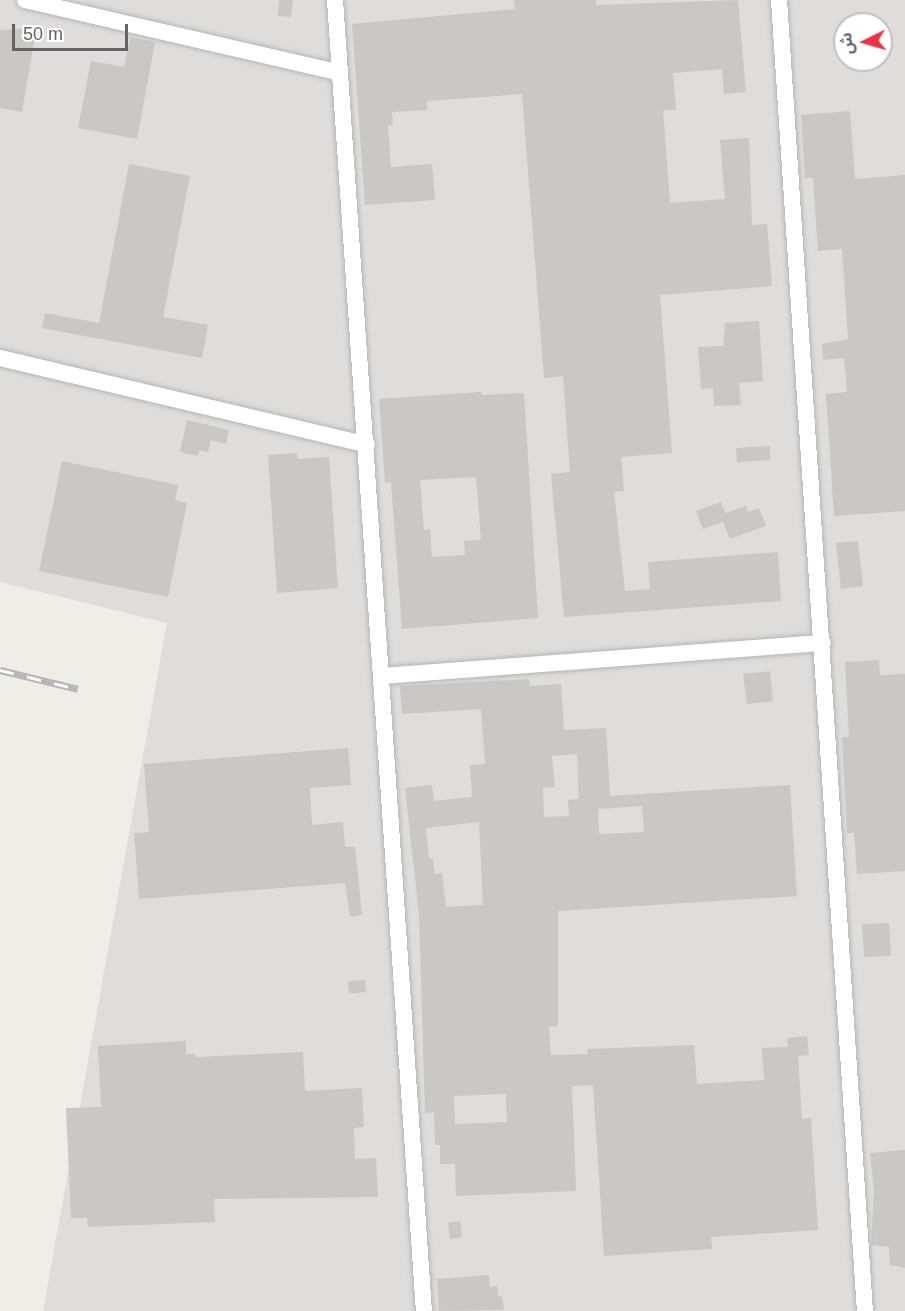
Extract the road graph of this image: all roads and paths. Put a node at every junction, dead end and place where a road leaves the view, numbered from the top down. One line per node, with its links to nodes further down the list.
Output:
1 (25, 0): 4 (street)
2 (335, 0): 4 (street)
3 (779, 0): 7 (street)
4 (340, 73): 6 (street)
5 (0, 358): 6 (street)
6 (366, 445): 8 (street)
7 (823, 643): 8 (street); 10 (street)
8 (383, 676): 9 (street)
9 (424, 1311)
10 (866, 1311)

